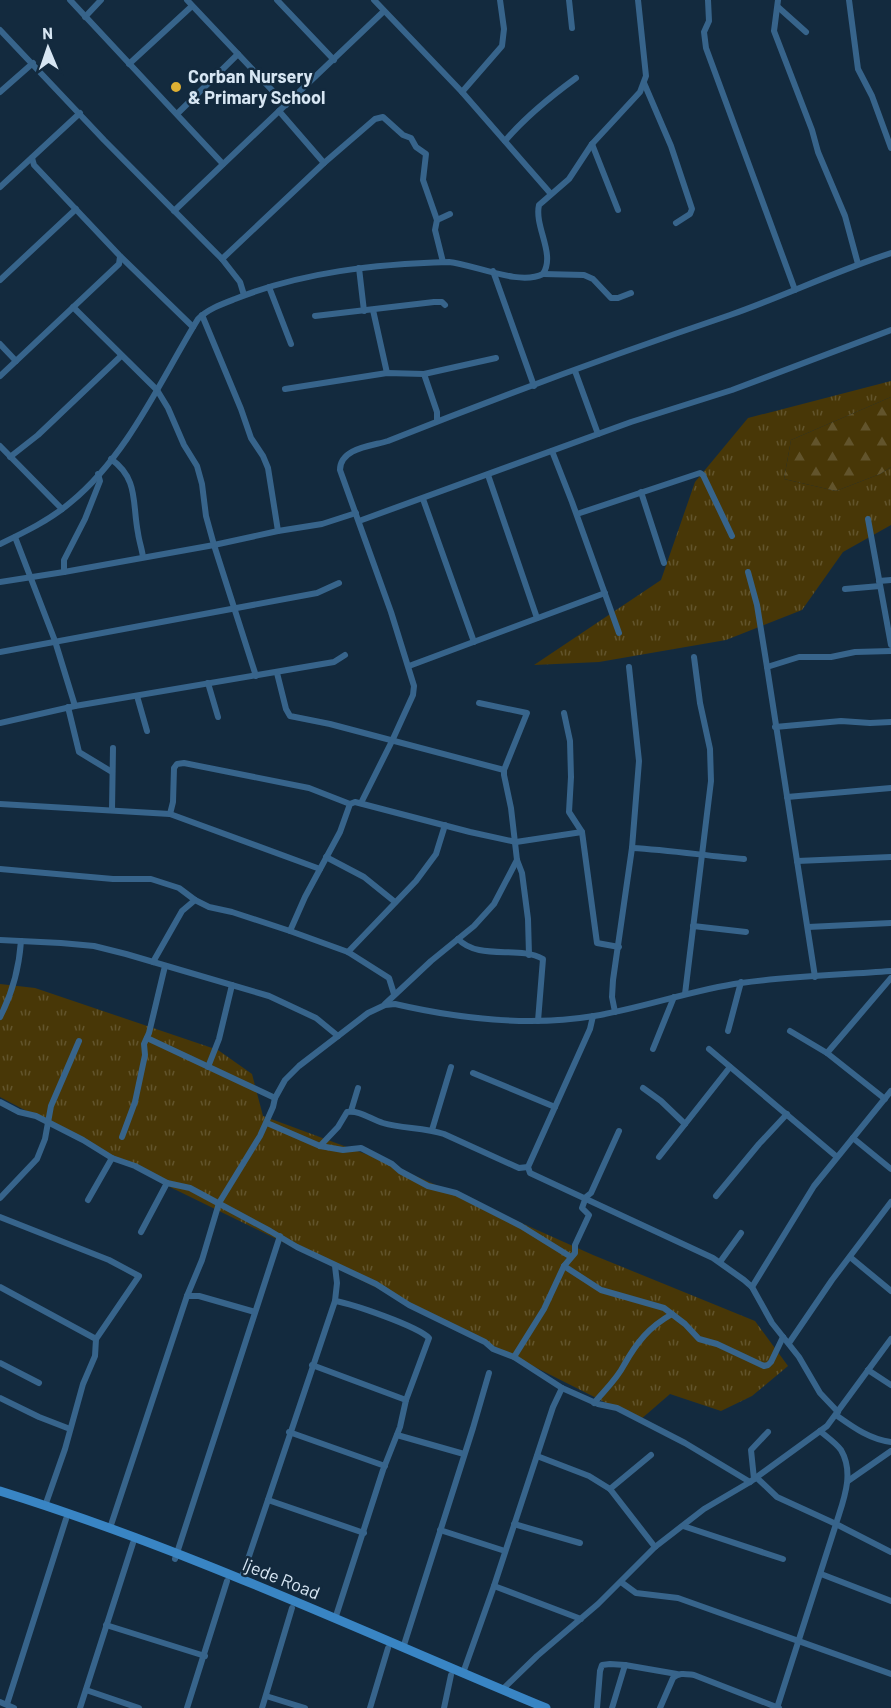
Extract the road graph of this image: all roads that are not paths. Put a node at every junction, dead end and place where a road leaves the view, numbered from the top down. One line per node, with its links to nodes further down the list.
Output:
1 (70, 0): 13 (street)
2 (101, 0): 13 (street)
3 (277, 0): 18 (street)
4 (374, 0): 12 (street)
5 (500, 0): 24 (street)
6 (569, 0): 14 (street)
7 (638, 0): 22 (street)
8 (708, 0): 53 (street)
9 (849, 0): 31 (street)
10 (189, 3): 17 (street); 20 (street)
11 (778, 3): 16 (street); 47 (street)
12 (384, 11): 18 (street); 24 (street)
13 (86, 17): 20 (street)
14 (572, 28)
15 (0, 30): 19 (street)
16 (806, 32)
17 (238, 54): 25 (street); 28 (street)
18 (334, 60): 25 (street)
19 (33, 63): 23 (street); 27 (street)
20 (129, 64): 28 (street)
21 (576, 78): 29 (street)
22 (644, 83): 30 (street); 42 (street)
23 (0, 92)
24 (462, 92): 29 (street)
25 (286, 105): 26 (street)
26 (279, 111): 33 (street); 34 (street)
27 (80, 113): 32 (street); 39 (street)
28 (177, 114): 33 (street)
29 (505, 141): 36 (street)
30 (592, 144): 36 (street); 38 (street)
31 (891, 148)
32 (32, 158): 35 (street); 37 (street)
33 (223, 164): 39 (street)
34 (324, 164): 41 (street); 45 (street)
35 (0, 187)
36 (551, 194): 50 (street)
37 (76, 209): 44 (street); 51 (street)
38 (618, 210)
39 (174, 211): 45 (street)
40 (450, 214): 41 (street)
41 (437, 220): 46 (street)
42 (676, 223)
43 (891, 253): 47 (street)
44 (120, 256): 57 (street); 62 (street)
45 (222, 259): 55 (street)
46 (443, 262): 48 (street); 49 (street)
47 (858, 264): 53 (street)
48 (359, 268): 52 (street); 59 (street)
49 (493, 271): 50 (street); 73 (street)
50 (543, 274): 54 (street)
51 (0, 280)
52 (269, 287): 55 (street); 65 (street)
53 (795, 290): 69 (street)
54 (631, 293)
55 (244, 295): 60 (street)
56 (445, 305): 58 (street)
57 (73, 307): 66 (street); 68 (street)
58 (373, 310): 59 (street); 70 (street)
59 (364, 311): 61 (street)
60 (202, 315): 62 (street); 91 (street)
61 (315, 316)
62 (193, 327): 74 (street)
63 (891, 330): 77 (street)
64 (0, 344): 68 (street)
65 (291, 344)
66 (121, 356): 74 (street); 80 (street)
67 (496, 358): 71 (street)
68 (16, 361): 72 (street)
69 (575, 371): 73 (street); 77 (street)
70 (387, 373): 71 (street); 75 (street)
71 (424, 374): 76 (street)
72 (0, 376)
73 (534, 386): 76 (street)
74 (157, 390): 81 (street); 95 (street)
75 (285, 390)
76 (437, 422): 87 (street)
77 (598, 434): 79 (street)
78 (0, 446): 80 (street)
79 (552, 451): 83 (street); 88 (street)
80 (10, 457): 86 (street)
81 (111, 459): 82 (street); 96 (street)
82 (98, 474): 86 (street); 98 (street)
83 (488, 475): 85 (street); 108 (street)
84 (641, 492): 88 (street); 92 (street); 97 (street)
85 (423, 499): 90 (street); 111 (street)
86 (62, 509): 93 (street)
87 (356, 513): 90 (street); 91 (street)
88 (577, 514): 106 (street)
89 (868, 519): 104 (street)
90 (358, 521): 117 (street)
91 (278, 531): 95 (street)
92 (732, 536)
93 (15, 537): 94 (street); 100 (street)
94 (0, 544)
95 (214, 545): 96 (street); 107 (street)
96 (143, 557): 98 (street)
97 (664, 563)
98 (64, 572): 100 (street)
99 (748, 572): 119 (street)
100 (32, 578): 102 (street); 110 (street)
101 (891, 580): 104 (street)
102 (0, 582)
103 (339, 583): 107 (street)
104 (880, 584): 105 (street); 112 (street)
105 (845, 589)
106 (604, 593): 108 (street); 109 (street)
107 (236, 609): 110 (street); 121 (street)
108 (537, 618): 111 (street)
109 (619, 633)
110 (55, 641): 114 (street); 125 (street)
111 (474, 642): 117 (street)
112 (891, 645)
113 (891, 651): 119 (street)
114 (0, 652)
115 (345, 655): 120 (street)
116 (694, 657): 147 (street)
117 (409, 666): 132 (street)
118 (629, 667): 146 (street)
119 (767, 667): 130 (street)
120 (277, 673): 121 (street); 132 (street)
121 (256, 676): 122 (street)
122 (208, 683): 123 (street); 127 (street)
123 (137, 696): 125 (street); 131 (street)
124 (479, 703): 134 (street)
125 (71, 707): 129 (street); 135 (street)
126 (564, 713): 144 (street)
127 (218, 717)
128 (891, 722): 130 (street)
129 (0, 723)
130 (775, 727): 137 (street)
131 (147, 731)
132 (392, 741): 134 (street); 138 (street)
133 (113, 748): 135 (street)
134 (504, 770): 145 (street)
135 (112, 772): 141 (street)
136 (891, 788): 137 (street)
137 (787, 797): 152 (street)
138 (361, 803): 140 (street); 143 (street)
139 (0, 804): 141 (street)
140 (351, 804): 142 (street); 148 (street)
141 (112, 810): 142 (street)
142 (170, 814): 154 (street)
143 (445, 825): 145 (street); 156 (street)
144 (582, 832): 145 (street); 165 (street)
145 (516, 842): 151 (street)
146 (632, 848): 147 (street); 165 (street)
147 (702, 856): 150 (street); 158 (street)
148 (326, 857): 154 (street); 156 (street)
149 (891, 857): 152 (street)
150 (744, 859)
151 (518, 860): 162 (street); 167 (street)
152 (797, 861): 159 (street)
153 (0, 869): 155 (street)
154 (320, 869): 160 (street)
155 (195, 900): 160 (street); 168 (street)
156 (395, 902): 166 (street)
157 (891, 922): 159 (street)
158 (693, 926): 161 (street); 176 (street)
159 (808, 927): 171 (street)
160 (290, 931): 166 (street)
161 (746, 932)
162 (458, 939): 167 (street); 175 (street)
163 (0, 940): 164 (street)
164 (21, 941): 168 (street); 181 (street)
165 (619, 947): 179 (street)
166 (348, 952): 175 (street)
167 (529, 955): 182 (street)
168 (153, 962): 169 (street)
169 (165, 966): 174 (street); 186 (street)
170 (891, 971): 171 (street)
171 (815, 977): 173 (street)
172 (891, 978): 190 (street)
173 (741, 982): 176 (street); 183 (street)
174 (232, 985): 185 (street); 191 (street)
175 (394, 994): 178 (street)
176 (685, 994): 177 (street)
177 (674, 997): 179 (street); 188 (street)
178 (385, 1005): 182 (street); 185 (street)
179 (615, 1012): 180 (street)
180 (593, 1016): 182 (street); 201 (street)
181 (0, 1017)
182 (538, 1021)
183 (728, 1031)
184 (790, 1031): 190 (street)
185 (338, 1036): 198 (street)
186 (147, 1038): 191 (street); 209 (street)
187 (79, 1041): 204 (street)
188 (652, 1049)
189 (709, 1049): 193 (street)
190 (828, 1053): 199 (street)
191 (208, 1067): 198 (street)
192 (451, 1067): 207 (street)
193 (729, 1067): 203 (street); 206 (street)
194 (473, 1073): 201 (street)
195 (358, 1088): 202 (street)
196 (643, 1088): 206 (street)
197 (891, 1091): 199 (street)
198 (275, 1098): 205 (street)
199 (885, 1099): 210 (street)
200 (1, 1104): 204 (street)
201 (555, 1107): 215 (street)
202 (351, 1111): 207 (street); 211 (street)
203 (788, 1114): 213 (street); 218 (street)
204 (48, 1122): 214 (street); 220 (street)
205 (267, 1123): 211 (street); 223 (street)
206 (685, 1124): 212 (street)
207 (432, 1130): 215 (street)
208 (619, 1131): 219 (street)
209 (122, 1137)
210 (853, 1138): 213 (street); 216 (street)
211 (320, 1146): 228 (street)
212 (659, 1157)
213 (837, 1157): 234 (street)
214 (112, 1158): 217 (street); 221 (street)
215 (528, 1167): 219 (street)
216 (891, 1169)
217 (167, 1183): 223 (street); 225 (street)
218 (716, 1196)
219 (586, 1197): 228 (street); 230 (street)
220 (0, 1198)
221 (88, 1200)
222 (891, 1202): 229 (street)
223 (219, 1203): 227 (street); 236 (street)
224 (0, 1217): 241 (street)
225 (141, 1232)
226 (741, 1233): 230 (street)
227 (280, 1236): 231 (street); 238 (street)
228 (571, 1257): 232 (street)
229 (850, 1257): 235 (street); 243 (street)
230 (720, 1262): 234 (street)
231 (335, 1266): 237 (street); 244 (street)
232 (564, 1266): 239 (street); 244 (street)
233 (0, 1287): 241 (street)
234 (752, 1287): 240 (street)
235 (891, 1291)
236 (187, 1296): 238 (street); 278 (street)
237 (334, 1301): 246 (street); 253 (street)
238 (255, 1312): 286 (street)
239 (672, 1314): 240 (street); 254 (street)
240 (783, 1337): 243 (street)
241 (96, 1339): 256 (street)
242 (891, 1339): 247 (street)
243 (789, 1344): 255 (street)
244 (514, 1358): 251 (street)
245 (0, 1363): 249 (street)
246 (312, 1365): 253 (street); 258 (street)
247 (868, 1370): 250 (street); 255 (street)
248 (489, 1373): 263 (street)
249 (39, 1383)
250 (891, 1385)
251 (562, 1388): 254 (street); 265 (street)
252 (0, 1398): 256 (street)
253 (406, 1400): 260 (street)
254 (594, 1402): 267 (street)
255 (837, 1413): 257 (street); 261 (street)
256 (70, 1429): 273 (street)
257 (820, 1431): 267 (street); 268 (street)
258 (289, 1432): 266 (street); 272 (street)
259 (768, 1432): 267 (street)
260 (397, 1435): 263 (street); 266 (street)
261 (891, 1442)
262 (891, 1451): 268 (street)
263 (464, 1454): 279 (street)
264 (651, 1455): 269 (street)
265 (537, 1456): 269 (street); 275 (street)
266 (385, 1466): 280 (street)
267 (753, 1479): 276 (street); 277 (street)
268 (848, 1481): 276 (street)
269 (610, 1489): 283 (street)
270 (0, 1491): 273 (main road, Ijede Road)
271 (0, 1497): 274 (main road, Ijede Road)
272 (268, 1500): 280 (street); 289 (street)
273 (45, 1506): 278 (main road, Ijede Road)
274 (66, 1519): 281 (main road, Ijede Road); 310 (street)
275 (514, 1524): 282 (street); 284 (street)
276 (836, 1524): 285 (street); 288 (street)
277 (683, 1526): 283 (street); 287 (street)
278 (110, 1528): 286 (main road, Ijede Road)
279 (440, 1530): 284 (street); 299 (street)
280 (364, 1533): 295 (street)
281 (133, 1543): 286 (main road, Ijede Road); 297 (street)
282 (580, 1543)
283 (655, 1547): 291 (street)
284 (505, 1551): 292 (street)
285 (891, 1552)
286 (176, 1556): 289 (main road, Ijede Road); 290 (main road, Ijede Road)
287 (783, 1559)
288 (821, 1574): 293 (street); 298 (street)
289 (241, 1580): 295 (main road, Ijede Road)
290 (227, 1581): 294 (main road, Ijede Road); 301 (street)
291 (621, 1582): 296 (street); 298 (street)
292 (494, 1586): 296 (street); 303 (street)
293 (891, 1601)
294 (292, 1608): 300 (main road, Ijede Road); 309 (street)
295 (335, 1619): 299 (main road, Ijede Road)
296 (581, 1619): 308 (street)
297 (106, 1625): 301 (street); 307 (street)
298 (798, 1640): 305 (street); 324 (street)
299 (403, 1647): 303 (main road, Ijede Road)
300 (388, 1648): 306 (main road, Ijede Road); 317 (street)
301 (205, 1656): 314 (street)
302 (625, 1665): 304 (street); 321 (street); 322 (street)
303 (464, 1673): 308 (main road, Ijede Road)
304 (677, 1674): 323 (street); 324 (street)
305 (891, 1674)
306 (452, 1675): 318 (street); 319 (main road, Ijede Road)
307 (86, 1690): 312 (street); 313 (street)
308 (502, 1690): 320 (main road, Ijede Road)
309 (266, 1696): 315 (street); 316 (street)
310 (3, 1703): 311 (street)
311 (14, 1708)
312 (80, 1708)
313 (139, 1708)
314 (187, 1708)
315 (262, 1708)
316 (305, 1708)
317 (370, 1708)
318 (444, 1708)
319 (530, 1708)
320 (546, 1708)
321 (597, 1708)
322 (612, 1708)
323 (660, 1708)
324 (778, 1708)

